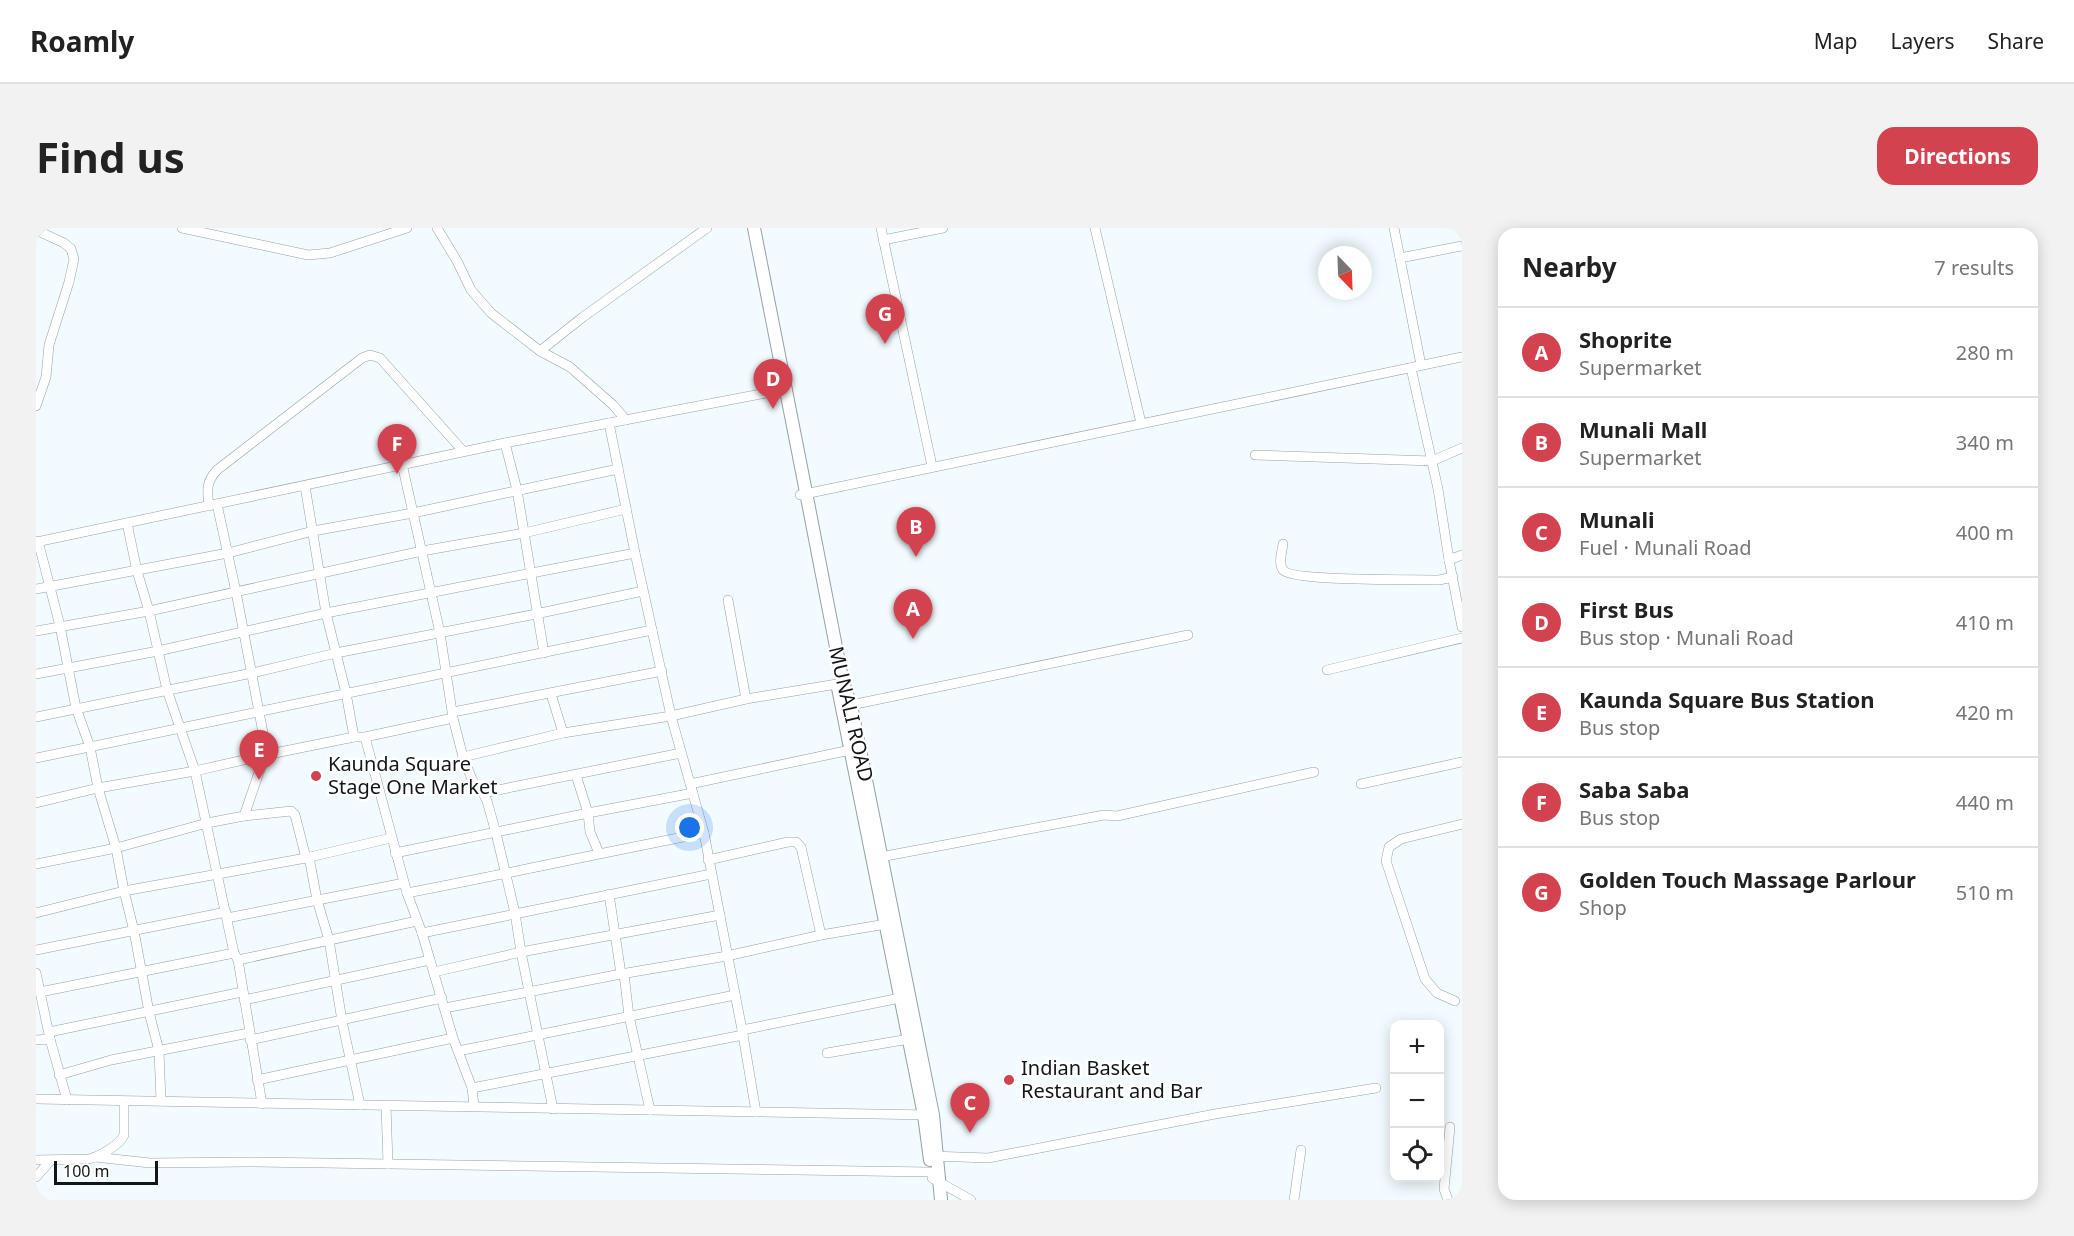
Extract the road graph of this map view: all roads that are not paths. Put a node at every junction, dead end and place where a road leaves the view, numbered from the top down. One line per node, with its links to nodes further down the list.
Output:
1 (182, 228): 2 (street)
2 (407, 228)
3 (437, 228): 15 (street)
4 (707, 228): 15 (street)
5 (747, 228): 18 (main road, MUNALI ROAD)
6 (754, 228): 18 (main road, MUNALI ROAD)
7 (881, 228): 12 (street)
8 (943, 228): 12 (street)
9 (1095, 228): 22 (street)
10 (1394, 228): 14 (street)
11 (36, 230): 19 (street)
12 (883, 240): 29 (street)
13 (1462, 246): 14 (street)
14 (1400, 258): 17 (street)
15 (540, 351): 20 (street)
16 (1462, 357): 17 (street)
17 (1416, 367): 22 (street); 27 (street)
18 (783, 390): 20 (street); 33 (main road, MUNALI ROAD)
19 (36, 406)
20 (626, 420): 21 (street)
21 (609, 423): 23 (street); 30 (street)
22 (1141, 423): 29 (street)
23 (505, 442): 25 (street); 32 (street)
24 (1462, 448): 27 (street)
25 (462, 452): 28 (street); 34 (street)
26 (1256, 455): 27 (street)
27 (1431, 461): 46 (street)
28 (402, 464): 31 (street); 36 (street)
29 (932, 466): 33 (street)
30 (618, 469): 32 (street); 35 (street)
31 (305, 486): 34 (street); 38 (street)
32 (517, 490): 36 (street); 39 (street)
33 (803, 494): 77 (main road, MUNALI ROAD)
34 (213, 505): 37 (street); 43 (street)
35 (626, 510): 39 (street); 44 (street)
36 (413, 513): 38 (street); 42 (street)
37 (127, 523): 40 (street); 47 (street)
38 (313, 531): 43 (street); 48 (street)
39 (524, 533): 42 (street); 49 (street)
40 (37, 542): 51 (street)
41 (1283, 544): 50 (street)
42 (422, 551): 48 (street); 55 (street)
43 (228, 553): 47 (street); 53 (street)
44 (635, 553): 49 (street); 54 (street)
45 (1462, 555): 46 (street)
46 (1449, 560): 50 (street)
47 (137, 571): 51 (street); 57 (street)
48 (320, 573): 53 (street); 58 (street)
49 (531, 573): 55 (street); 59 (street)
50 (1453, 577): 61 (street)
51 (51, 587): 52 (street); 60 (street)
52 (36, 589)
53 (236, 591): 57 (street); 62 (street)
54 (643, 591): 59 (street); 63 (street)
55 (431, 592): 58 (street); 65 (street)
56 (728, 600): 81 (street)
57 (149, 611): 60 (street); 68 (street)
58 (326, 613): 62 (street); 69 (street)
59 (536, 614): 65 (street); 70 (street)
60 (60, 626): 64 (street); 71 (street)
61 (1462, 627)
62 (244, 630): 68 (street); 74 (street)
63 (652, 630): 70 (street); 73 (street)
64 (36, 631)
65 (440, 633): 69 (street); 75 (street)
66 (1188, 634): 82 (street)
67 (1462, 638): 72 (street)
68 (158, 651): 71 (street); 78 (street)
69 (336, 653): 74 (street); 79 (street)
70 (544, 653): 75 (street)
71 (69, 668): 76 (street); 83 (street)
72 (1327, 670)
73 (662, 671): 80 (street); 86 (street)
74 (252, 673): 78 (street); 84 (street)
75 (447, 673): 79 (street); 85 (street)
76 (36, 674)
77 (840, 684): 81 (street); 82 (main road, MUNALI ROAD); 93 (main road, MUNALI ROAD)
78 (167, 690): 83 (street); 88 (street)
79 (346, 693): 84 (street); 90 (street)
80 (551, 694): 85 (street); 89 (street)
81 (746, 699): 86 (street)
82 (851, 705): 93 (main road, MUNALI ROAD)
83 (76, 708): 87 (street); 92 (street)
84 (260, 713): 88 (street); 95 (street)
85 (453, 715): 91 (street); 96 (street)
86 (671, 716): 89 (street); 94 (street)
87 (36, 717)
88 (180, 729): 92 (street); 99 (street)
89 (563, 733): 96 (street)
90 (354, 737): 91 (street); 95 (street)
91 (365, 737): 113 (street)
92 (90, 747): 97 (street); 103 (street)
93 (855, 749): 104 (street); 118 (main road, MUNALI ROAD)
94 (681, 753): 101 (street); 104 (street)
95 (266, 755): 99 (street); 108 (street)
96 (462, 757): 105 (street)
97 (36, 758)
98 (1462, 762): 102 (street)
99 (195, 771): 103 (street); 109 (street)
100 (1314, 772): 118 (street)
101 (576, 775): 105 (street); 107 (street)
102 (1361, 784)
103 (98, 788): 106 (street); 114 (street)
104 (691, 789): 107 (street); 112 (street)
105 (483, 793): 111 (street)
106 (36, 803)
107 (588, 813): 111 (street); 116 (street)
108 (244, 816): 109 (street); 117 (street)
109 (207, 823): 114 (street); 123 (street)
110 (1462, 824): 154 (street)
111 (496, 832): 115 (street); 122 (street)
112 (704, 833): 116 (street); 119 (street)
113 (391, 838): 115 (street); 117 (street)
114 (116, 848): 120 (street); 125 (street)
115 (395, 853): 124 (street)
116 (598, 853): 122 (street)
117 (308, 857): 123 (street); 127 (street)
118 (878, 858): 133 (main road, MUNALI ROAD)
119 (708, 860): 121 (street); 137 (street)
120 (36, 864)
121 (711, 873): 126 (street); 131 (street)
122 (506, 874): 124 (street); 129 (street)
123 (218, 875): 125 (street); 130 (street)
124 (406, 888): 127 (street); 132 (street)
125 (124, 891): 128 (street); 134 (street)
126 (609, 894): 129 (street); 136 (street)
127 (317, 900): 130 (street); 138 (street)
128 (36, 913)
129 (515, 913): 135 (street); 140 (street)
130 (227, 915): 134 (street); 141 (street)
131 (720, 915): 136 (street); 142 (street)
132 (417, 921): 135 (street); 138 (street)
133 (890, 923): 137 (street); 153 (main road, MUNALI ROAD)
134 (134, 931): 139 (street); 144 (street)
135 (422, 933): 143 (street)
136 (615, 935): 140 (street); 147 (street)
137 (821, 935): 142 (street)
138 (329, 940): 141 (street); 148 (street)
139 (36, 950)
140 (521, 952): 145 (street); 149 (street)
141 (236, 956): 144 (street); 152 (street)
142 (727, 956): 147 (street); 150 (street)
143 (430, 960): 145 (street); 148 (street)
144 (141, 971): 151 (street); 156 (street)
145 (434, 972): 155 (street)
146 (36, 973): 151 (street)
147 (622, 974): 149 (street); 157 (street)
148 (335, 980): 152 (street); 158 (street)
149 (529, 992): 155 (street); 161 (street)
150 (735, 995): 157 (street); 159 (street)
151 (39, 996): 160 (street)
152 (243, 996): 156 (street); 162 (street)
153 (905, 998): 159 (street); 164 (main road, MUNALI ROAD); 187 (main road, MUNALI ROAD)
154 (1455, 1001)
155 (443, 1003): 158 (street); 163 (street)
156 (149, 1012): 160 (street); 166 (street)
157 (629, 1016): 161 (street); 169 (street)
158 (342, 1021): 162 (street); 170 (street)
159 (743, 1033): 169 (street); 186 (street)
160 (50, 1035): 165 (street); 171 (street)
161 (538, 1035): 167 (street); 172 (street)
162 (249, 1036): 166 (street); 173 (street)
163 (453, 1038): 167 (street); 170 (street)
164 (909, 1039): 168 (street); 187 (main road, MUNALI ROAD)
165 (36, 1040)
166 (159, 1051): 171 (street); 178 (street)
167 (458, 1051): 175 (street)
168 (827, 1053)
169 (639, 1056): 172 (street); 185 (street)
170 (351, 1060): 173 (street); 181 (street)
171 (59, 1075): 177 (street)
172 (546, 1075): 175 (street); 184 (street)
173 (257, 1080): 180 (street)
174 (1376, 1088): 191 (street)
175 (472, 1089): 183 (street)
176 (36, 1100): 177 (street)
177 (67, 1100): 179 (street)
178 (161, 1101): 179 (street); 180 (street)
179 (124, 1102): 189 (street)
180 (262, 1104): 181 (street)
181 (360, 1105): 182 (street)
182 (387, 1105): 183 (street); 196 (street)
183 (474, 1106): 184 (street)
184 (553, 1109): 185 (street)
185 (650, 1110): 186 (street)
186 (756, 1112): 187 (street)
187 (928, 1115): 191 (main road, MUNALI ROAD)
188 (1450, 1127): 203 (street)
189 (122, 1140): 192 (street); 195 (street)
190 (1301, 1150): 202 (street)
191 (933, 1156): 198 (main road, MUNALI ROAD)
192 (95, 1157): 194 (street); 195 (street)
193 (36, 1160): 194 (street)
194 (51, 1160): 197 (street)
195 (122, 1160): 196 (street)
196 (388, 1164): 198 (street)
197 (36, 1177)
198 (934, 1178): 199 (main road, MUNALI ROAD); 200 (main road, MUNALI ROAD); 201 (street)
199 (934, 1200)
200 (941, 1200)
201 (971, 1200)
202 (1294, 1200)
203 (1448, 1200)

